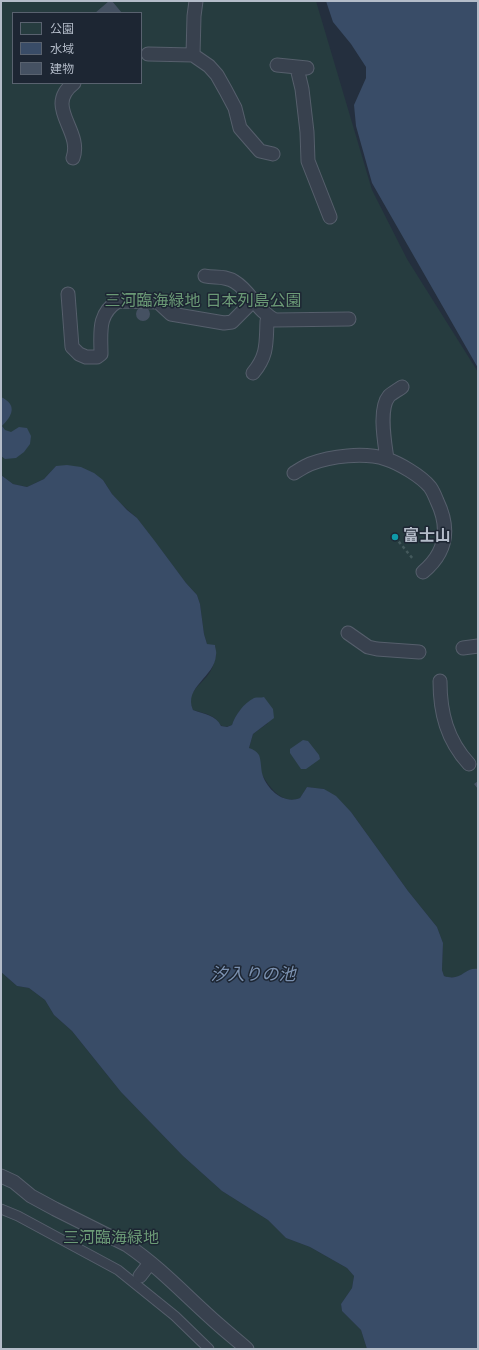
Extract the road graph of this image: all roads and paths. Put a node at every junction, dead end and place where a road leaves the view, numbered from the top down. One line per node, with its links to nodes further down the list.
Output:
1 (196, 1): 3 (street)
2 (148, 54): 3 (street)
3 (193, 56): 6 (street)
4 (276, 65): 8 (street)
5 (73, 84): 7 (street)
6 (273, 154)
7 (73, 158)
8 (330, 217)
9 (205, 276): 11 (street)
10 (68, 294): 11 (street)
11 (253, 301): 12 (street)
12 (270, 317): 13 (street); 14 (street)
13 (349, 319)
14 (253, 373)
15 (402, 387): 16 (street)
16 (387, 459): 17 (street); 19 (street)
17 (294, 473)
18 (395, 537): 19 (path)
19 (423, 572)
20 (348, 633): 23 (street)
21 (478, 646): 22 (street)
22 (463, 648)
23 (418, 652)
24 (440, 681): 25 (street)
25 (469, 764)
26 (1, 1176): 28 (street)
27 (1, 1209): 30 (lane)
28 (150, 1263): 29 (street); 31 (street)
29 (140, 1276)
30 (209, 1349)
31 (247, 1349)

